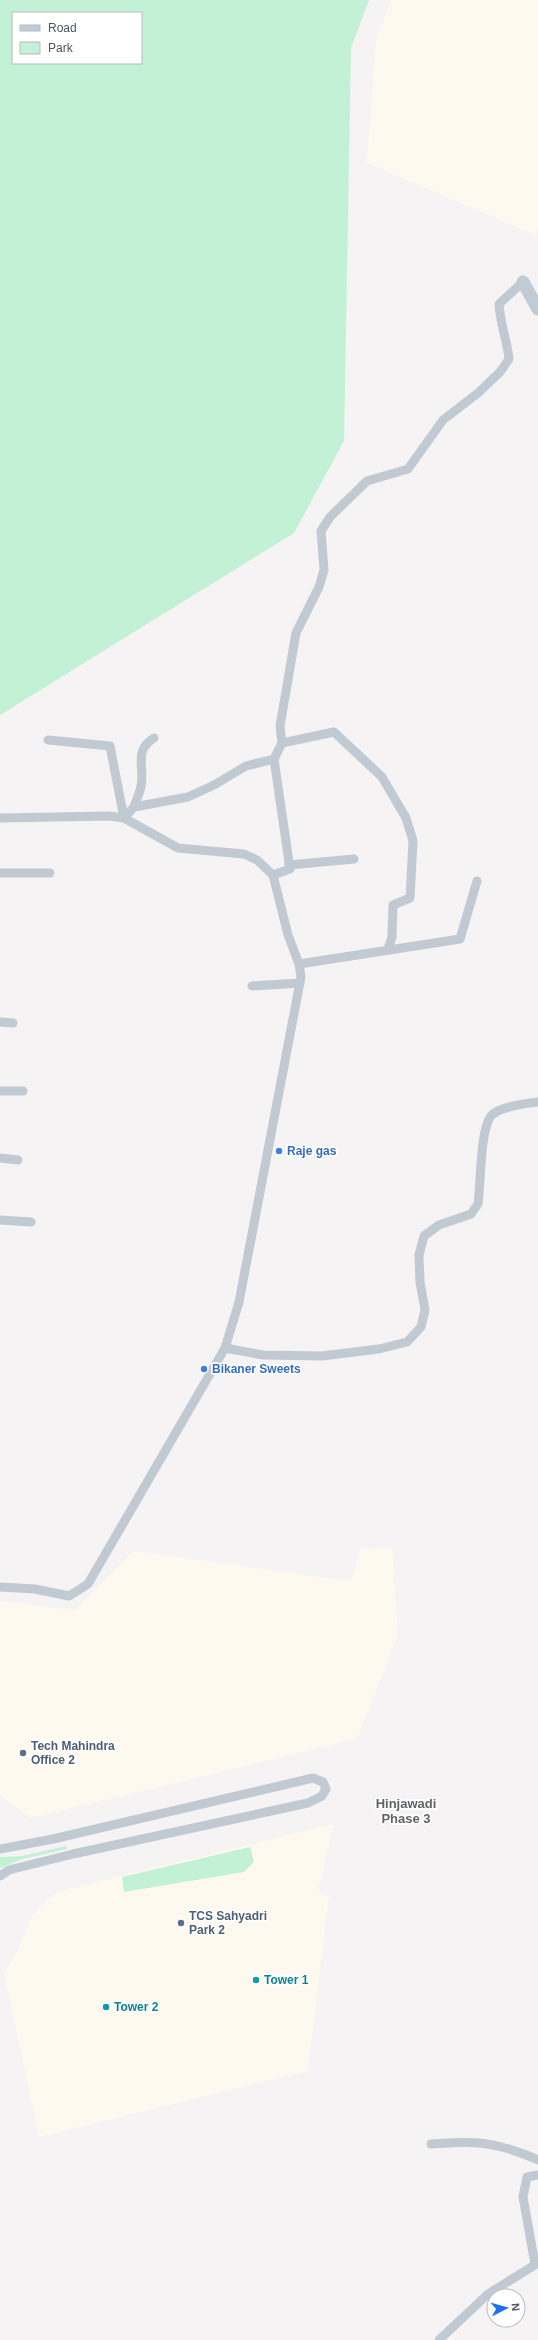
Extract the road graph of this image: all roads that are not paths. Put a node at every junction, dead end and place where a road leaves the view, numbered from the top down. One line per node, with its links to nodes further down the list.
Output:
1 (523, 282): 2 (main road); 3 (main road); 6 (street)
2 (538, 291)
3 (538, 309)
4 (154, 738): 8 (street)
5 (48, 740): 10 (street)
6 (282, 743): 7 (street); 17 (street)
7 (274, 759): 8 (street); 12 (street)
8 (134, 807): 10 (street)
9 (0, 818): 10 (street)
10 (124, 818): 15 (street)
11 (354, 859): 12 (street)
12 (289, 865): 15 (street)
13 (0, 873): 14 (street)
14 (50, 873)
15 (273, 875): 18 (street)
16 (477, 881): 17 (street)
17 (388, 949): 18 (street)
18 (299, 964): 19 (street)
19 (300, 983): 20 (street); 30 (street)
20 (252, 986)
21 (0, 1022): 22 (street)
22 (13, 1023)
23 (0, 1090): 24 (street)
24 (23, 1091)
25 (538, 1102): 30 (street)
26 (0, 1158): 27 (street)
27 (18, 1160)
28 (0, 1220): 29 (street)
29 (31, 1222)
30 (225, 1348): 31 (street)
31 (0, 1587)
32 (0, 1849): 33 (street)
33 (0, 1876)
34 (430, 2144): 35 (street)
35 (538, 2160)
36 (538, 2175): 37 (street)
37 (536, 2264): 38 (street)
38 (439, 2340)

